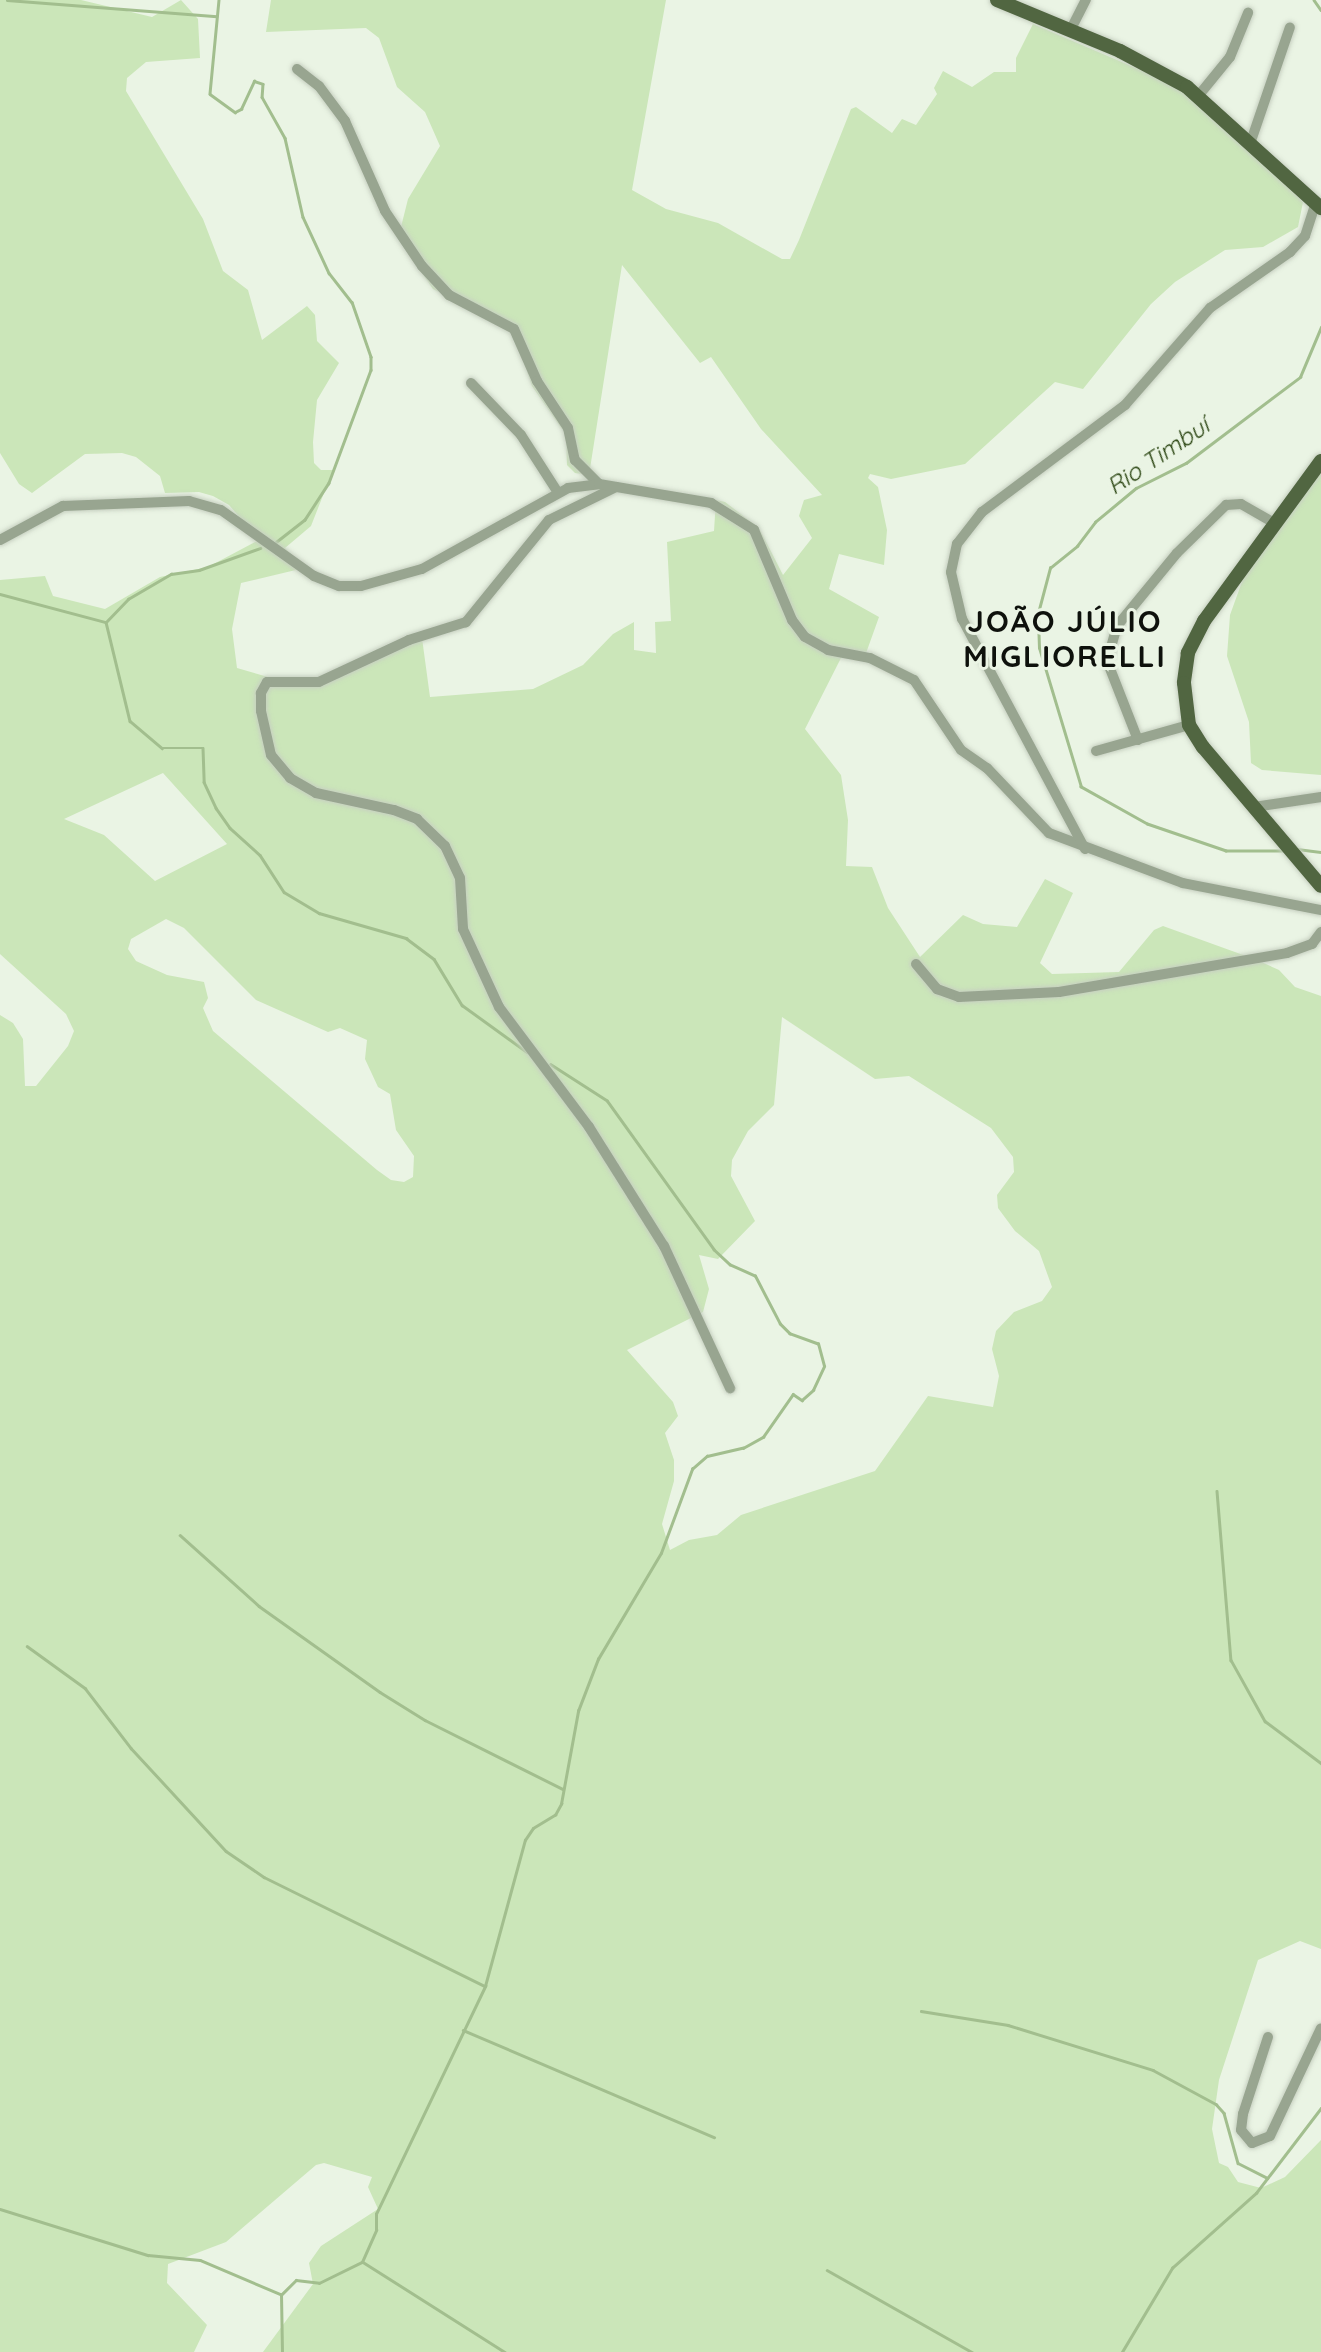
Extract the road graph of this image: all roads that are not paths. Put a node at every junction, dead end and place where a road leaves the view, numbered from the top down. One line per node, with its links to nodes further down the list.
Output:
1 (997, 0): 5 (main road)
2 (1086, 0): 5 (street)
3 (1248, 13): 7 (street)
4 (1290, 27): 8 (street)
5 (1071, 29): 7 (main road)
6 (297, 69): 12 (street)
7 (1199, 95): 8 (main road)
8 (1251, 141): 9 (main road)
9 (1319, 205): 22 (street)
10 (471, 383): 14 (street)
11 (1321, 461): 15 (main road)
12 (599, 484): 13 (street); 14 (street)
13 (618, 487): 22 (street); 27 (street)
14 (557, 491): 16 (street)
15 (1276, 524): 17 (main road); 18 (street)
16 (0, 540)
17 (1189, 725): 18 (street); 21 (main road)
18 (1138, 740): 19 (street)
19 (1096, 751)
20 (1321, 797): 21 (street)
21 (1254, 807): 23 (main road)
22 (1085, 849): 24 (street)
23 (1321, 886)
24 (1321, 910)
25 (1321, 932): 26 (street)
26 (916, 964)
27 (730, 1388)
28 (1321, 2028): 29 (street)
29 (1268, 2037)

